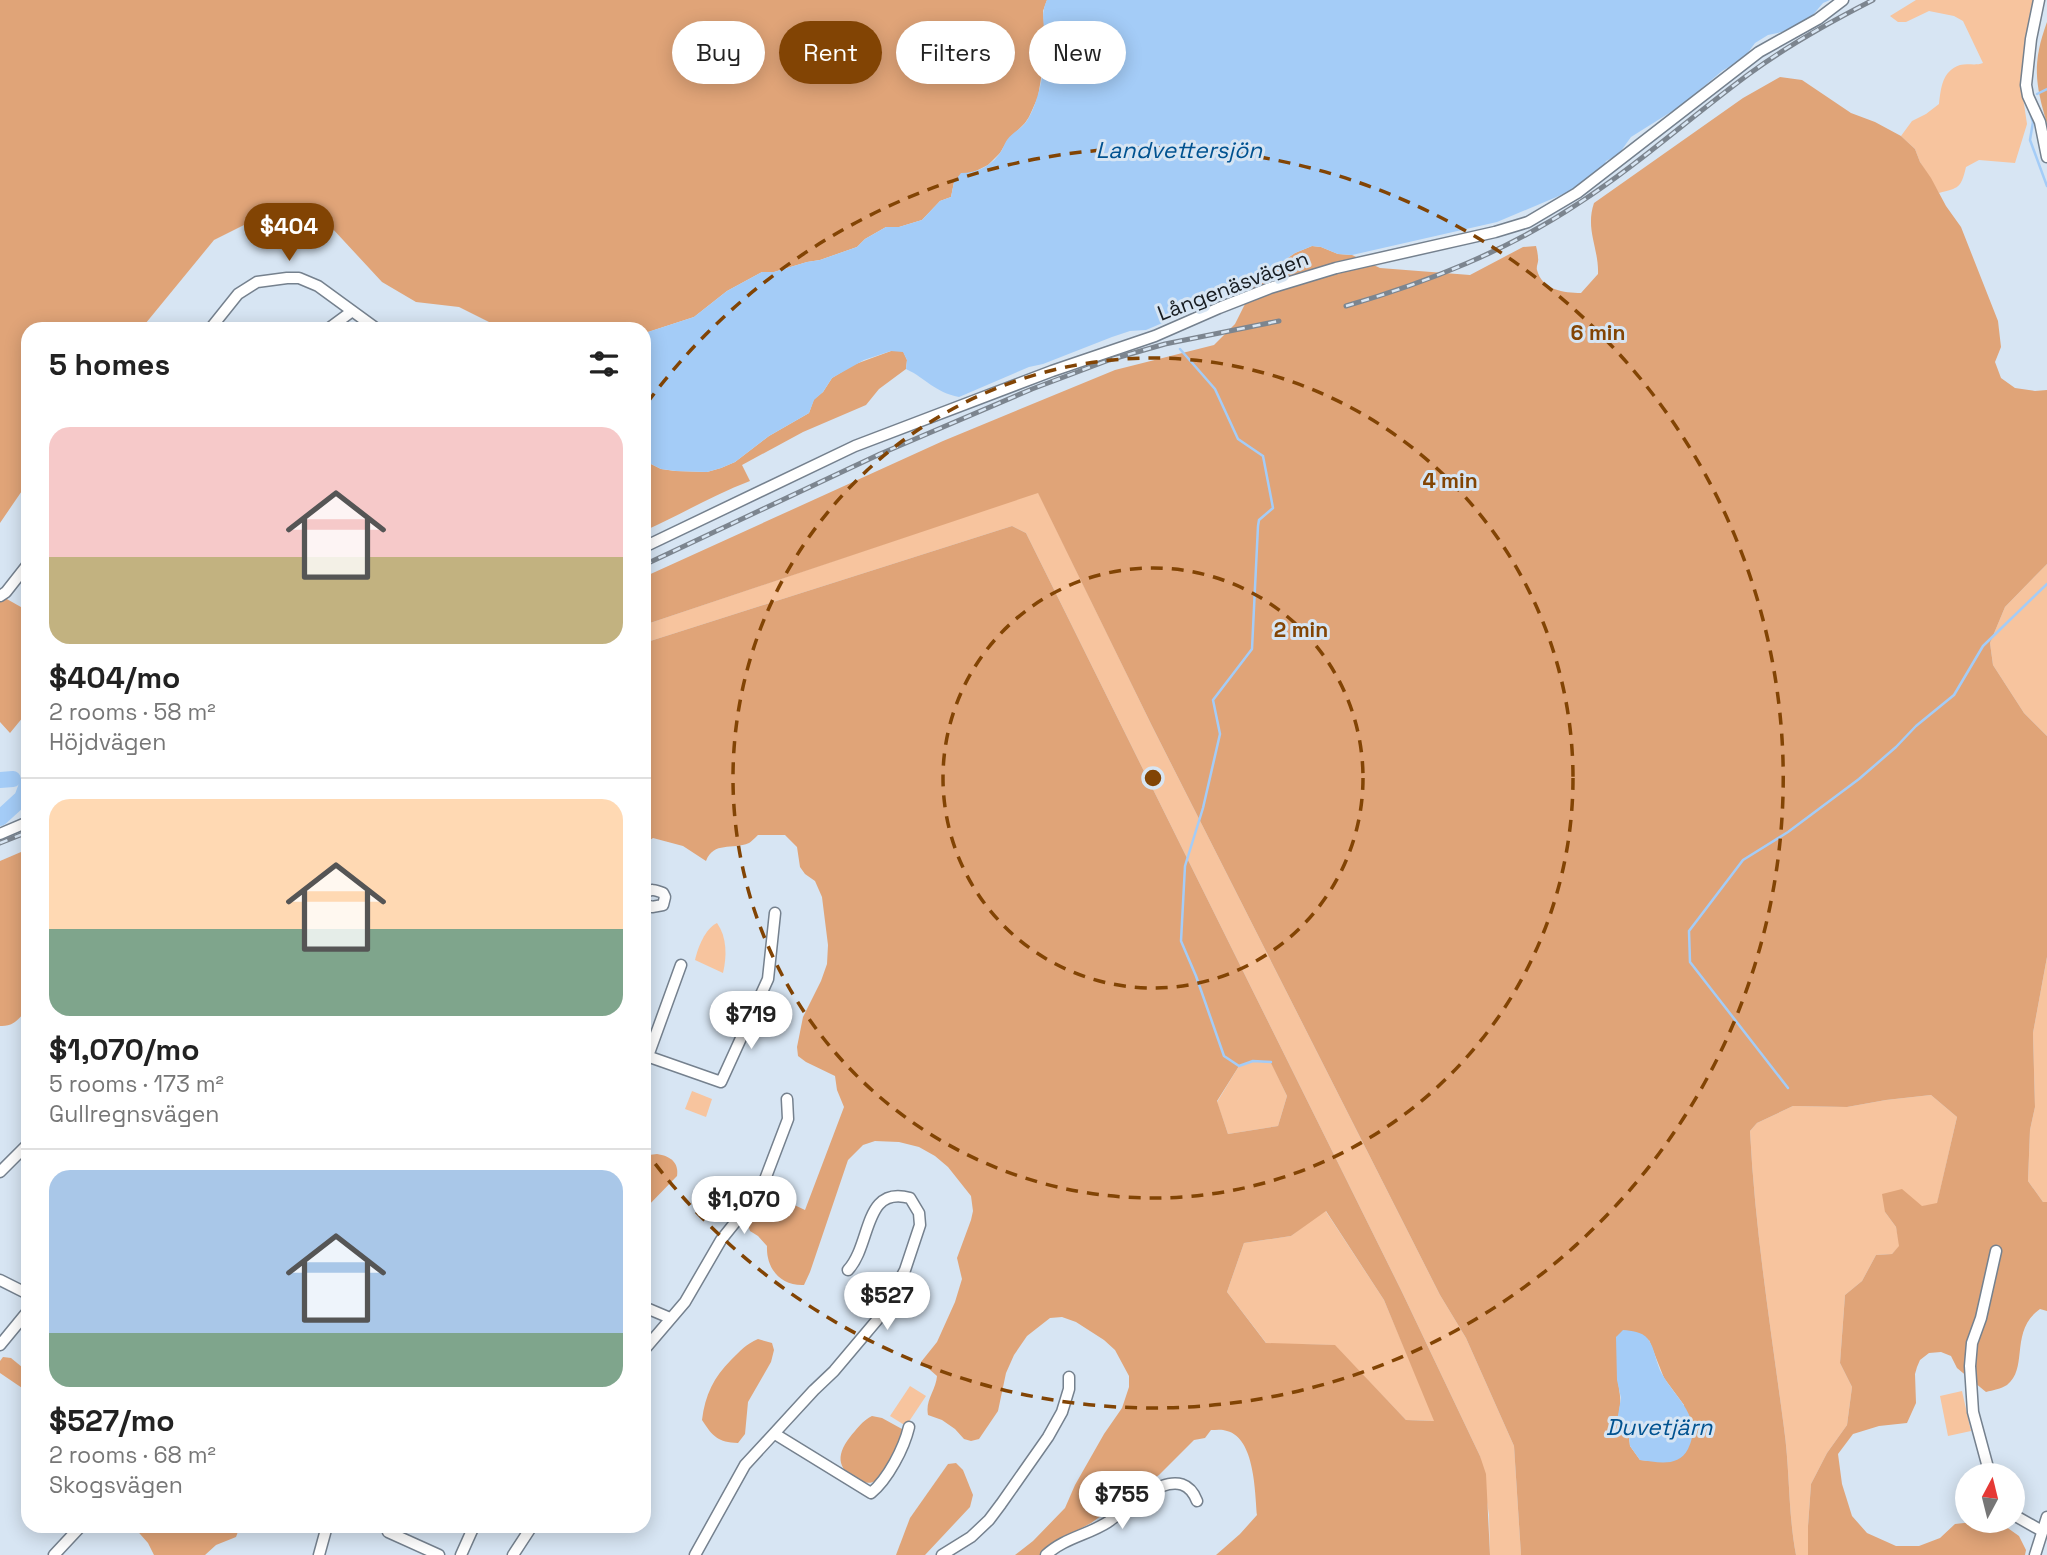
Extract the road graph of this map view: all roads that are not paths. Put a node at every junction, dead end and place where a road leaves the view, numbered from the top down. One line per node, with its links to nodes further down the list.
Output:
1 (1843, 0): 8 (street, Långenäsvägen)
2 (2039, 0): 3 (street)
3 (2047, 157)
4 (351, 312): 5 (street); 6 (street); 7 (street)
5 (216, 322)
6 (337, 322)
7 (366, 322)
8 (651, 544)
9 (21, 573): 10 (street)
10 (0, 596)
11 (21, 825): 12 (street)
12 (0, 834)
13 (651, 890): 14 (street)
14 (651, 905)
15 (775, 913): 18 (street)
16 (681, 965): 17 (street)
17 (651, 1043)
18 (651, 1058)
19 (787, 1099): 27 (street)
20 (21, 1151): 21 (street)
21 (0, 1172)
22 (1996, 1251): 34 (street)
23 (848, 1270): 33 (street)
24 (0, 1280): 25 (street)
25 (21, 1290)
26 (651, 1310): 27 (street)
27 (670, 1318): 29 (street)
28 (21, 1320): 30 (street)
29 (651, 1341)
30 (0, 1345)
31 (1069, 1377): 50 (street)
32 (909, 1427): 33 (street)
33 (775, 1434): 49 (street)
34 (1987, 1463)
35 (1197, 1501): 51 (street)
36 (2047, 1517): 38 (street)
37 (2025, 1523): 38 (street)
38 (2042, 1531): 52 (street)
39 (74, 1533): 44 (street)
40 (325, 1533): 45 (street)
41 (390, 1533): 46 (street)
42 (471, 1533): 47 (street)
43 (527, 1533): 48 (street)
44 (54, 1555)
45 (319, 1555)
46 (439, 1555)
47 (461, 1555)
48 (513, 1555)
49 (695, 1555)
50 (942, 1555)
51 (1046, 1555)
52 (2035, 1555)

